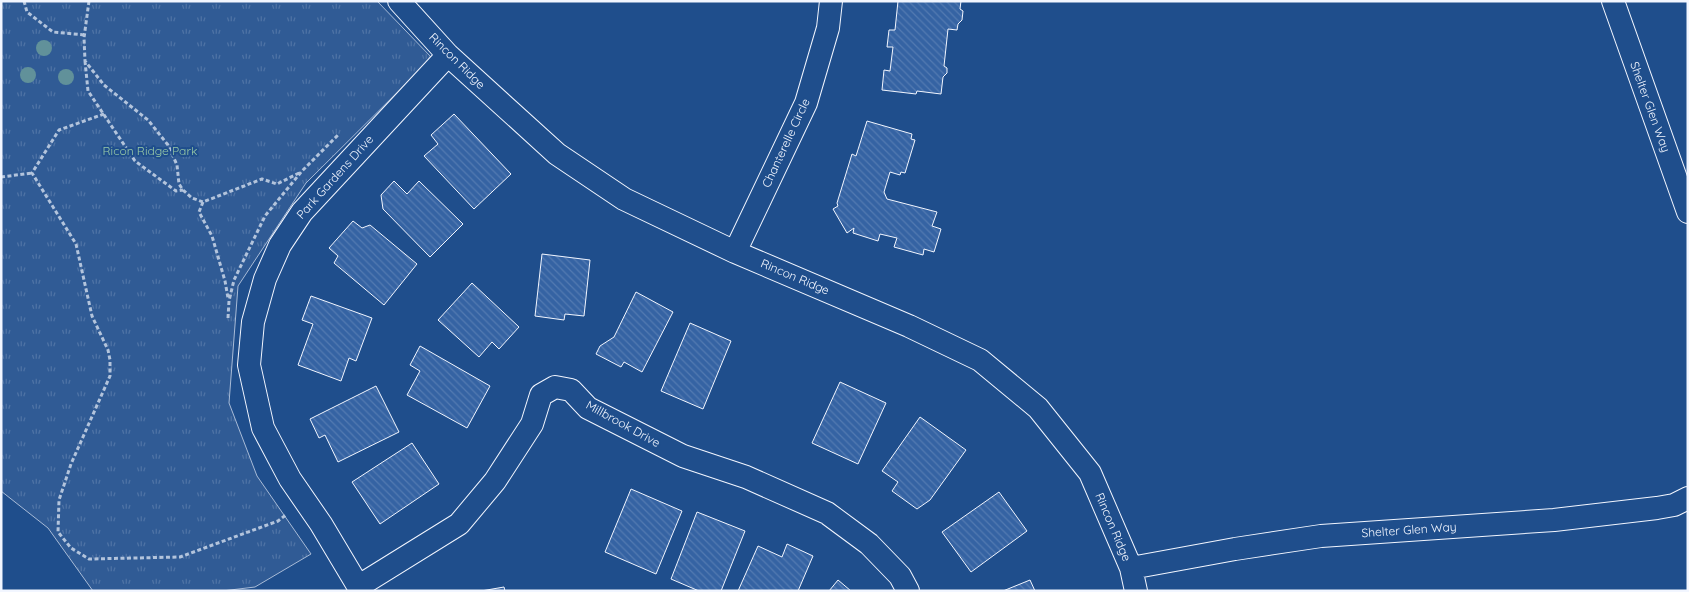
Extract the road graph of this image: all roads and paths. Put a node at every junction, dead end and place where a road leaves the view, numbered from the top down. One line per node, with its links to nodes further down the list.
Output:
1 (24, 1): 6 (path)
2 (89, 1): 6 (path)
3 (399, 1): 7 (street, Rincon Ridge)
4 (831, 1): 16 (street, Chanterelle Circle)
5 (1613, 1): 15 (street, Shelter Glen Way)
6 (85, 35): 8 (path)
7 (448, 55): 16 (street, Rincon Ridge); 19 (street, Park Gardens Drive)
8 (84, 61): 9 (path); 13 (path)
9 (104, 114): 11 (path); 13 (path)
10 (342, 131): 14 (path)
11 (32, 173): 12 (path); 19 (path)
12 (1, 177)
13 (183, 190): 14 (path)
14 (203, 202): 17 (path)
15 (1688, 212)
16 (735, 252): 20 (street, Rincon Ridge)
17 (229, 301)
18 (1688, 498): 20 (street, Shelter Glen Way)
19 (305, 500): 21 (street, Park Gardens Drive)
20 (1131, 568): 23 (street, Rincon Ridge)
21 (360, 588): 22 (street, Millbrook Drive)
22 (908, 591)
23 (1136, 591)

